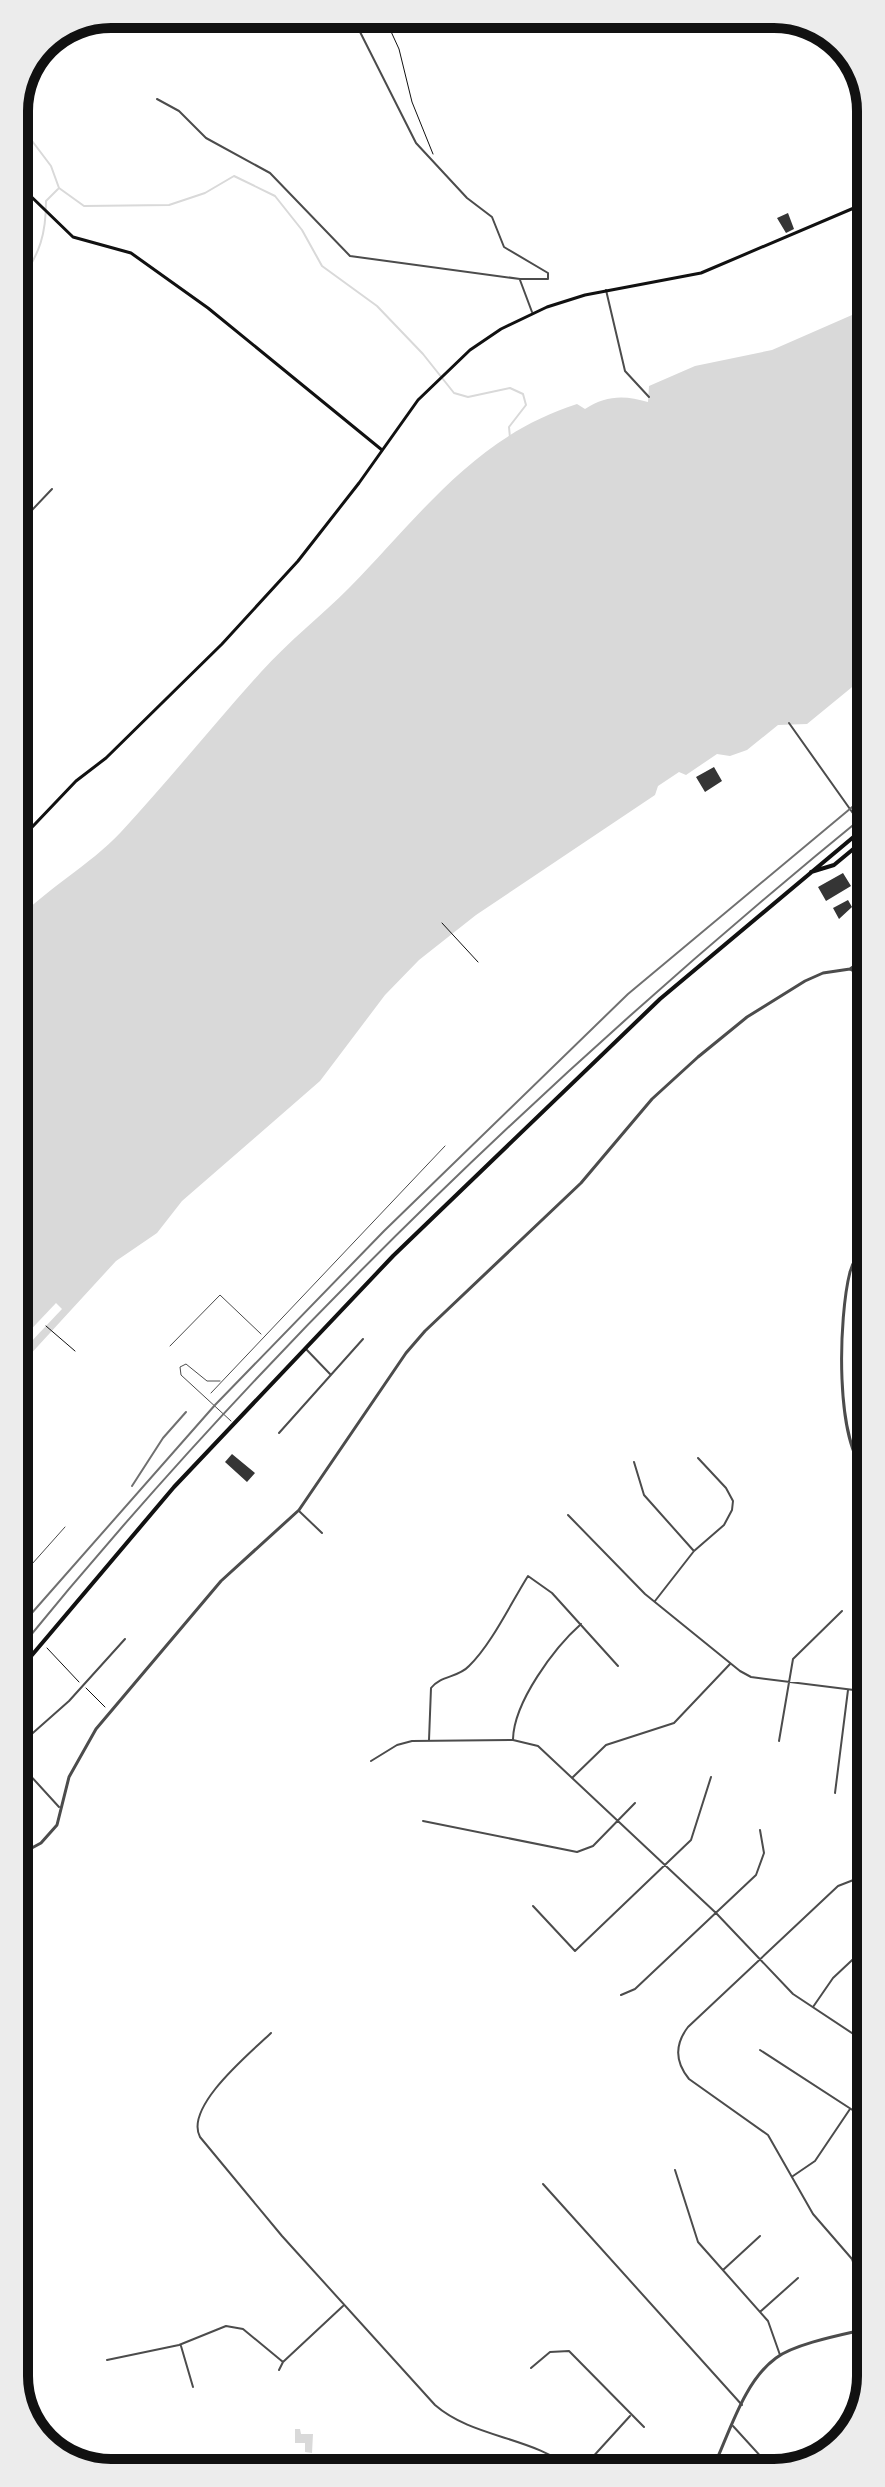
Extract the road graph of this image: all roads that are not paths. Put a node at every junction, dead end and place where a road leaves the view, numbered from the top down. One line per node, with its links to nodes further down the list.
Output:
1 (358, 28): 5 (street)
2 (157, 99): 5 (street)
3 (28, 194): 9 (main road)
4 (857, 207): 6 (main road)
5 (520, 279): 7 (street)
6 (606, 290): 7 (main road); 8 (street)
7 (532, 313): 9 (main road)
8 (649, 397)
9 (382, 450): 14 (main road)
10 (52, 489): 11 (street)
11 (28, 513)
12 (789, 723): 13 (street)
13 (857, 820)
14 (28, 831)
15 (857, 834): 17 (main road)
16 (857, 845): 17 (main road)
17 (810, 872): 26 (main road)
18 (857, 964): 19 (street)
19 (850, 969): 20 (street); 35 (street)
20 (857, 973)
21 (445, 1146): 23 (lane)
22 (857, 1256): 34 (street)
23 (263, 1335): 25 (lane); 28 (lane)
24 (363, 1339): 27 (street)
25 (170, 1346)
26 (305, 1347): 27 (street); 30 (main road)
27 (330, 1374): 31 (street)
28 (221, 1381): 29 (lane); 30 (lane)
29 (211, 1393)
30 (233, 1423): 45 (main road)
31 (279, 1433)
32 (698, 1458): 39 (street)
33 (634, 1462): 39 (street)
34 (857, 1464)
35 (299, 1510): 38 (street); 61 (street)
36 (568, 1515): 41 (street)
37 (65, 1527): 40 (lane)
38 (322, 1533)
39 (694, 1551): 41 (street)
40 (28, 1569)
41 (654, 1602): 46 (street)
42 (842, 1611): 48 (street)
43 (581, 1624): 47 (street); 52 (street); 53 (street)
44 (125, 1639): 51 (street)
45 (28, 1660)
46 (730, 1664): 48 (street); 58 (street)
47 (618, 1666)
48 (787, 1681): 49 (street); 54 (street)
49 (848, 1689): 50 (street); 59 (street)
50 (857, 1690)
51 (28, 1737)
52 (513, 1740): 53 (street); 58 (street)
53 (429, 1741): 55 (street)
54 (779, 1741)
55 (371, 1761)
56 (28, 1772): 61 (street)
57 (711, 1777): 66 (street)
58 (572, 1778): 63 (street)
59 (835, 1793)
60 (635, 1803): 63 (street)
61 (62, 1808): 65 (street)
62 (423, 1821): 63 (street)
63 (617, 1822): 66 (street)
64 (760, 1830): 69 (street)
65 (28, 1850)
66 (664, 1867): 68 (street); 69 (street)
67 (857, 1879): 71 (street)
68 (533, 1906)
69 (716, 1913): 71 (street); 72 (street)
70 (857, 1956): 73 (street)
71 (760, 1959): 73 (street); 80 (street)
72 (621, 1995)
73 (812, 2008): 75 (street)
74 (271, 2033): 86 (street)
75 (857, 2037)
76 (760, 2050): 77 (street)
77 (850, 2109): 78 (street); 80 (street)
78 (857, 2113)
79 (675, 2170): 83 (street)
80 (792, 2176): 84 (street)
81 (543, 2184): 96 (street)
82 (760, 2236): 83 (street)
83 (722, 2270): 87 (street)
84 (857, 2274)
85 (798, 2278): 87 (street)
86 (344, 2305): 92 (street); 100 (street)
87 (760, 2312): 90 (street)
88 (857, 2332): 90 (street)
89 (180, 2345): 91 (street); 92 (street); 95 (street)
90 (780, 2355): 96 (street)
91 (107, 2360)
92 (283, 2362): 94 (street)
93 (531, 2368): 97 (street)
94 (279, 2370)
95 (193, 2387)
96 (742, 2405): 98 (street)
97 (630, 2416): 99 (street); 101 (street)
98 (733, 2426): 102 (street); 103 (street)
99 (644, 2427)
100 (557, 2459)
101 (591, 2459)
102 (717, 2459)
103 (763, 2459)

